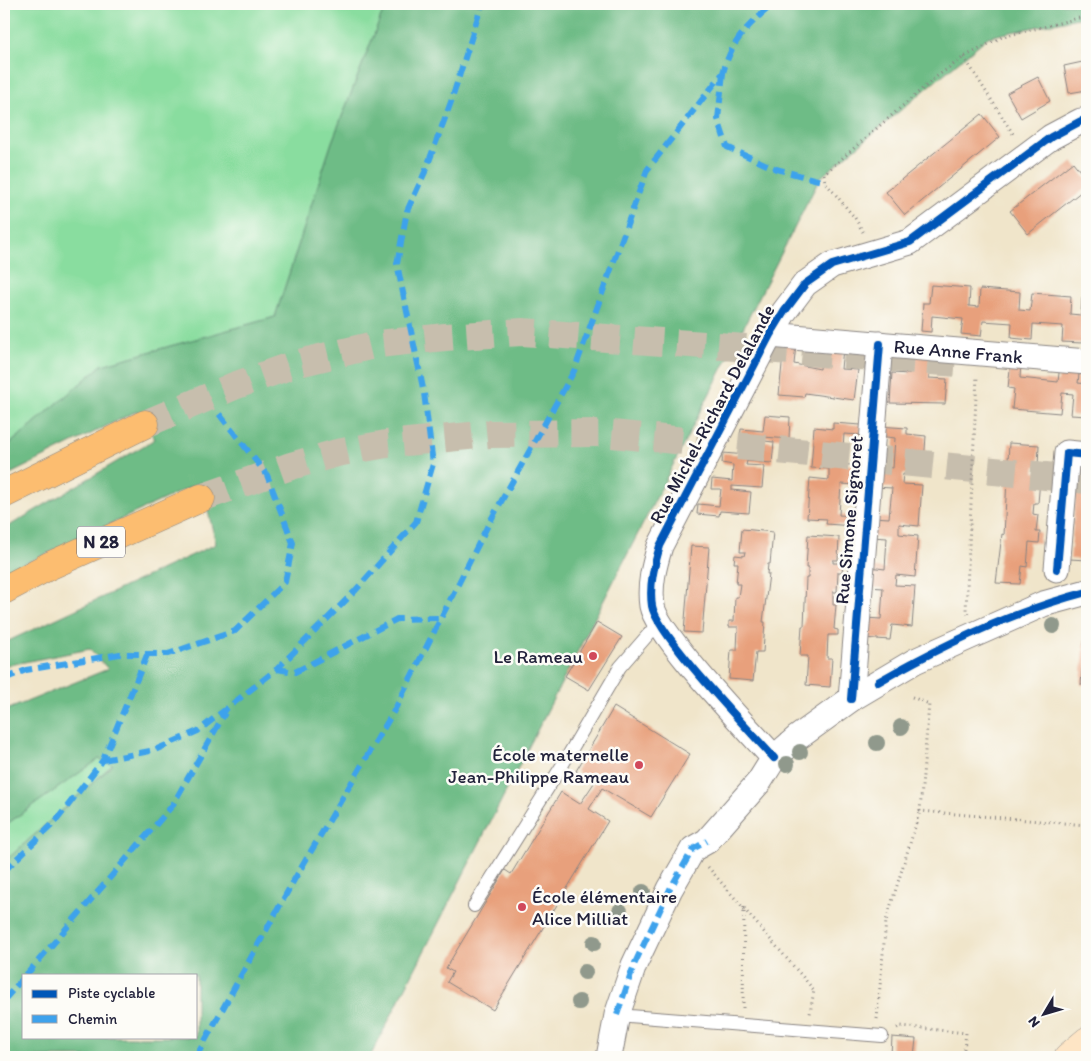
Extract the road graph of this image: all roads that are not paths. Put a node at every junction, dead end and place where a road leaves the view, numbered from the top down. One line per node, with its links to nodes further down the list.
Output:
1 (1087, 121): 2 (street, Rue Michel-Richard Delalande)
2 (770, 335): 3 (street, Rue Anne Frank); 12 (street, Rue Michel-Richard Delalande)
3 (880, 344): 4 (street, Rue Anne Frank); 13 (street, Rue Simone Signoret)
4 (1087, 362)
5 (144, 424): 7 (highway)
6 (1087, 455): 9 (street)
7 (4, 494)
8 (201, 498): 10 (highway, N 28)
9 (1057, 569)
10 (4, 590)
11 (1087, 592): 13 (street)
12 (660, 622): 14 (street, Rue Michel-Richard Delalande); 15 (lane)
13 (851, 699): 14 (street)
14 (774, 758): 16 (street)
15 (474, 906)
16 (617, 1015): 17 (lane); 19 (street)
17 (878, 1036)
18 (1087, 1041): 20 (street)
19 (609, 1057)
20 (1068, 1057)

